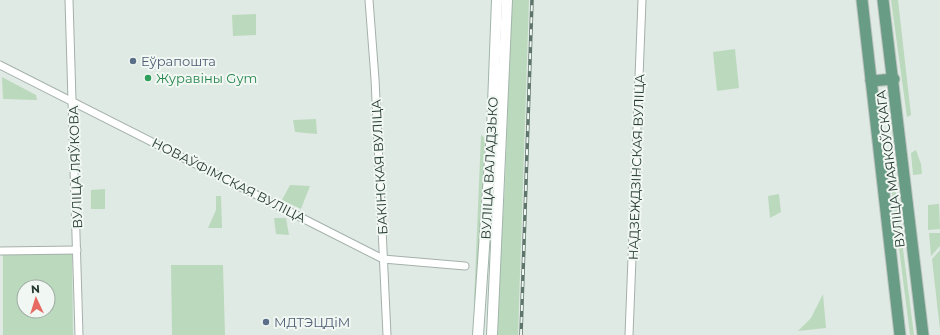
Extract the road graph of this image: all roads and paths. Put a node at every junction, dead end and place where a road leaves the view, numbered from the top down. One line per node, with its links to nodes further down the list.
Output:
1 (68, 0): 11 (street, ВУЛІЦА ЛЯЎКОВА)
2 (369, 0): 14 (street, БАКІНСКАЯ ВУЛІЦА)
3 (497, 0): 18 (main road, ВУЛІЦА ВАЛАДЗЬКО)
4 (508, 0): 19 (main road, ВУЛІЦА ВАЛАДЗЬКО)
5 (642, 0): 20 (street, НАДЗЕЖДЗІНСКАЯ ВУЛІЦА)
6 (862, 0): 10 (main road, ВУЛІЦА МАЯКОЎСКАГА)
7 (883, 0): 9 (main road, ВУЛІЦА МАЯКОЎСКАГА)
8 (0, 65): 11 (street, НОВАЎФІМСКАЯ ВУЛІЦА)
9 (894, 79): 10 (main road); 22 (main road, ВУЛІЦА МАЯКОЎСКАГА)
10 (871, 81): 21 (main road, ВУЛІЦА МАЯКОЎСКАГА)
11 (73, 103): 12 (street, ВУЛІЦА ЛЯЎКОВА); 14 (street, НОВАЎФІМСКАЯ ВУЛІЦА)
12 (77, 250): 13 (street); 16 (street, ВУЛІЦА ЛЯЎКОВА)
13 (0, 251)
14 (384, 259): 15 (street, НОВАЎФІМСКАЯ ВУЛІЦА); 17 (street, БАКІНСКАЯ ВУЛІЦА)
15 (465, 266)
16 (79, 335)
17 (387, 335)
18 (478, 335)
19 (492, 335)
20 (629, 335)
21 (900, 335)
22 (923, 335)

